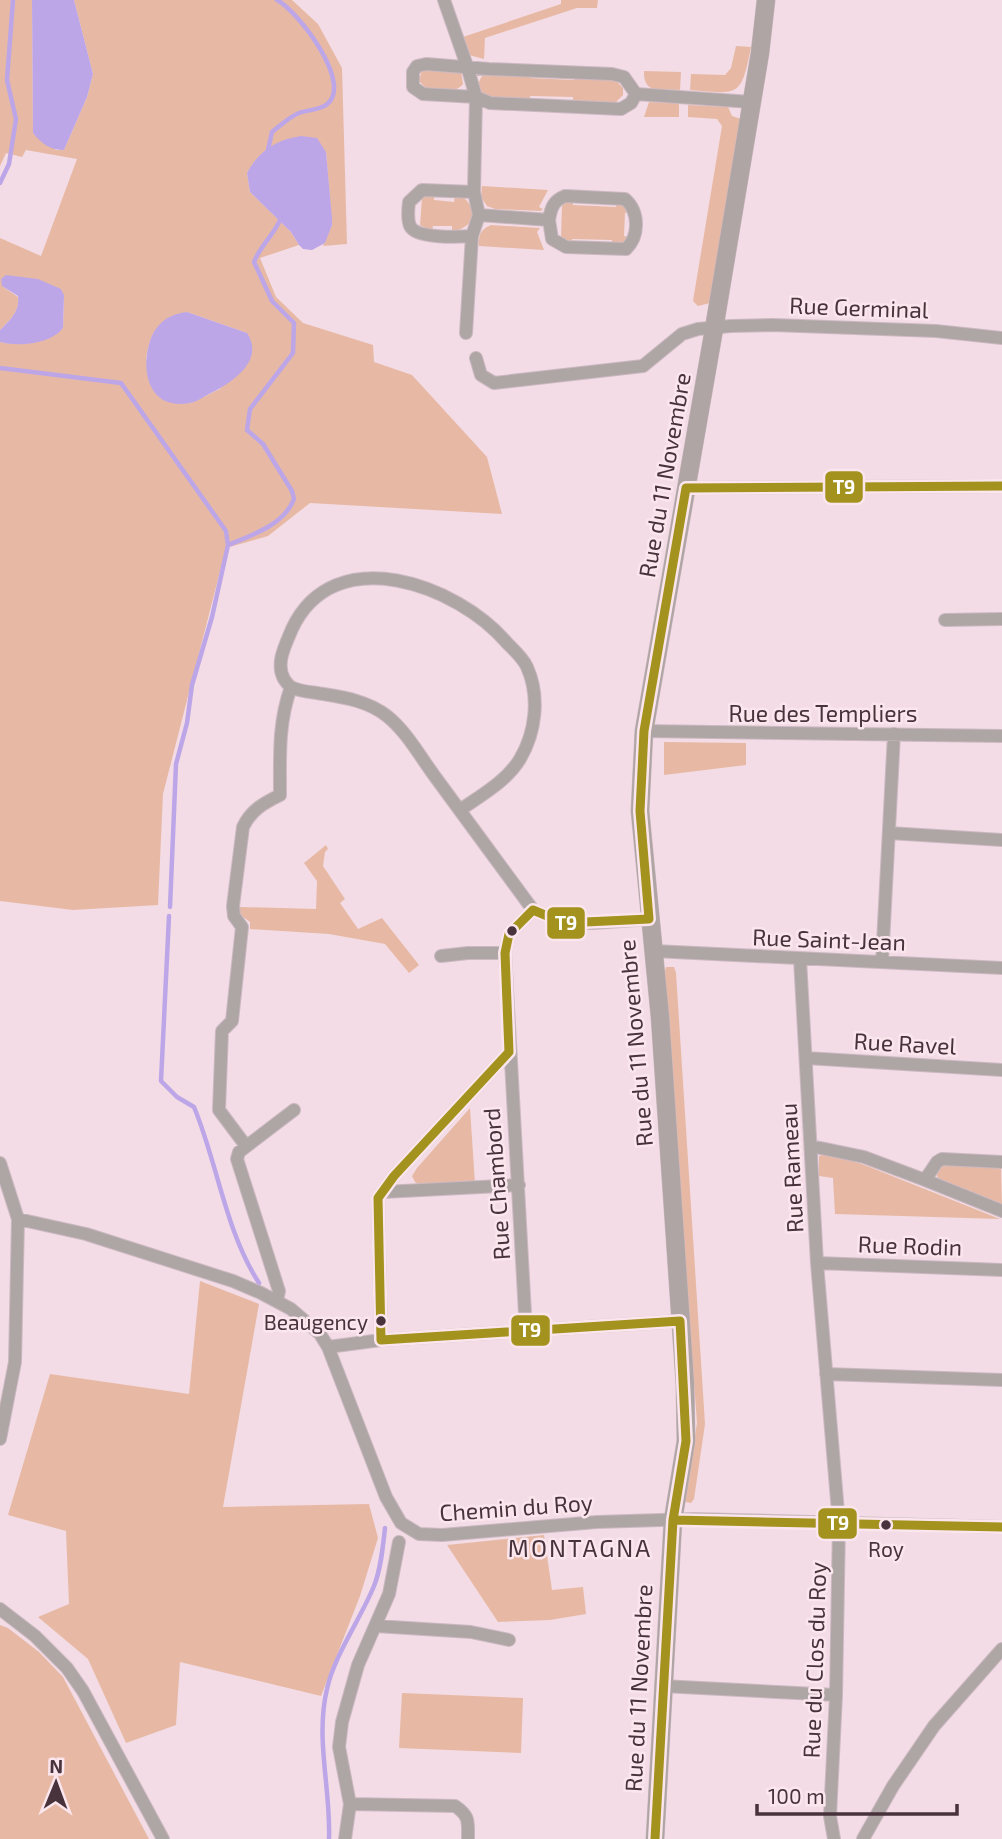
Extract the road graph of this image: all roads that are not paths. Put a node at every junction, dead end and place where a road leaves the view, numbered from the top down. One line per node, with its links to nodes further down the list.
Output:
1 (444, 0): 3 (street)
2 (766, 0): 6 (street, Rue du 11 Novembre)
3 (467, 66): 4 (street); 5 (street); 5 (street)
4 (636, 94): 5 (street); 6 (street)
5 (476, 97): 7 (street)
6 (751, 102): 11 (street, Rue du 11 Novembre)
7 (474, 192): 8 (street); 10 (street)
8 (479, 215): 9 (street); 10 (street)
9 (549, 219): 9 (street)
10 (472, 236): 12 (street)
11 (714, 329): 13 (street, Rue Germinal); 14 (street, Rue Germinal); 16 (street, Rue du 11 Novembre)
12 (466, 333)
13 (1002, 338)
14 (476, 358)
15 (1002, 486): 16 (street)
16 (686, 488): 20 (street, Rue du 11 Novembre)
17 (1002, 619): 18 (street)
18 (945, 620)
19 (291, 687): 23 (street); 23 (street); 38 (street)
20 (644, 732): 21 (street, Rue des Templiers); 27 (street, Rue du 11 Novembre)
21 (894, 734): 22 (street, Rue des Templiers); 24 (street)
22 (1002, 736)
23 (460, 810): 26 (street)
24 (889, 833): 25 (street); 32 (street)
25 (1002, 840)
26 (533, 910): 27 (street); 29 (street, Rue Chambord)
27 (649, 919): 28 (street, Rue du 11 Novembre)
28 (653, 951): 31 (street, Rue Saint-Jean); 50 (street, Rue du 11 Novembre)
29 (505, 953): 30 (street); 34 (street, Rue Chambord)
30 (441, 956)
31 (800, 959): 32 (street, Rue Saint-Jean); 35 (street, Rue Rameau)
32 (882, 962): 33 (street, Rue Saint-Jean)
33 (1002, 968)
34 (509, 1052): 43 (street, Rue Chambord); 44 (street)
35 (806, 1058): 36 (street, Rue Ravel); 39 (street, Rue Rameau)
36 (1002, 1070)
37 (294, 1110): 38 (street)
38 (246, 1146): 49 (street)
39 (811, 1146): 42 (street); 47 (street, Rue Rameau)
40 (1002, 1162): 42 (street)
41 (0, 1163): 46 (street)
42 (925, 1180): 45 (street)
43 (519, 1185): 44 (street); 51 (street, Rue Chambord)
44 (383, 1192): 52 (street)
45 (1002, 1211)
46 (18, 1219): 49 (street, Chemin du Roy); 56 (street)
47 (817, 1263): 48 (street, Rue Rodin); 54 (street, Rue Rameau)
48 (1002, 1270)
49 (276, 1300): 53 (street, Chemin du Roy)
50 (680, 1321): 51 (street); 57 (street, Rue du 11 Novembre)
51 (526, 1332): 52 (street)
52 (381, 1340): 53 (street)
53 (327, 1347): 57 (street, Chemin du Roy)
54 (826, 1374): 55 (street); 58 (street, Rue Rameau)
55 (1002, 1380)
56 (0, 1439)
57 (673, 1520): 58 (street, Chemin du Roy); 65 (street, Rue du 11 Novembre)
58 (839, 1524): 59 (street, Chemin du Roy); 66 (street, Rue du Clos du Roy)
59 (1002, 1527)
60 (399, 1542): 62 (street)
61 (0, 1609): 68 (street)
62 (376, 1626): 63 (street); 67 (street)
63 (509, 1640)
64 (1002, 1649): 73 (street)
65 (662, 1686): 66 (street); 71 (street, Rue du 11 Novembre)
66 (836, 1695): 72 (street, Rue du Clos du Roy)
67 (350, 1804): 69 (street); 70 (street)
68 (163, 1839)
69 (345, 1839)
70 (468, 1839)
71 (655, 1839)
72 (834, 1839)
73 (863, 1839)

